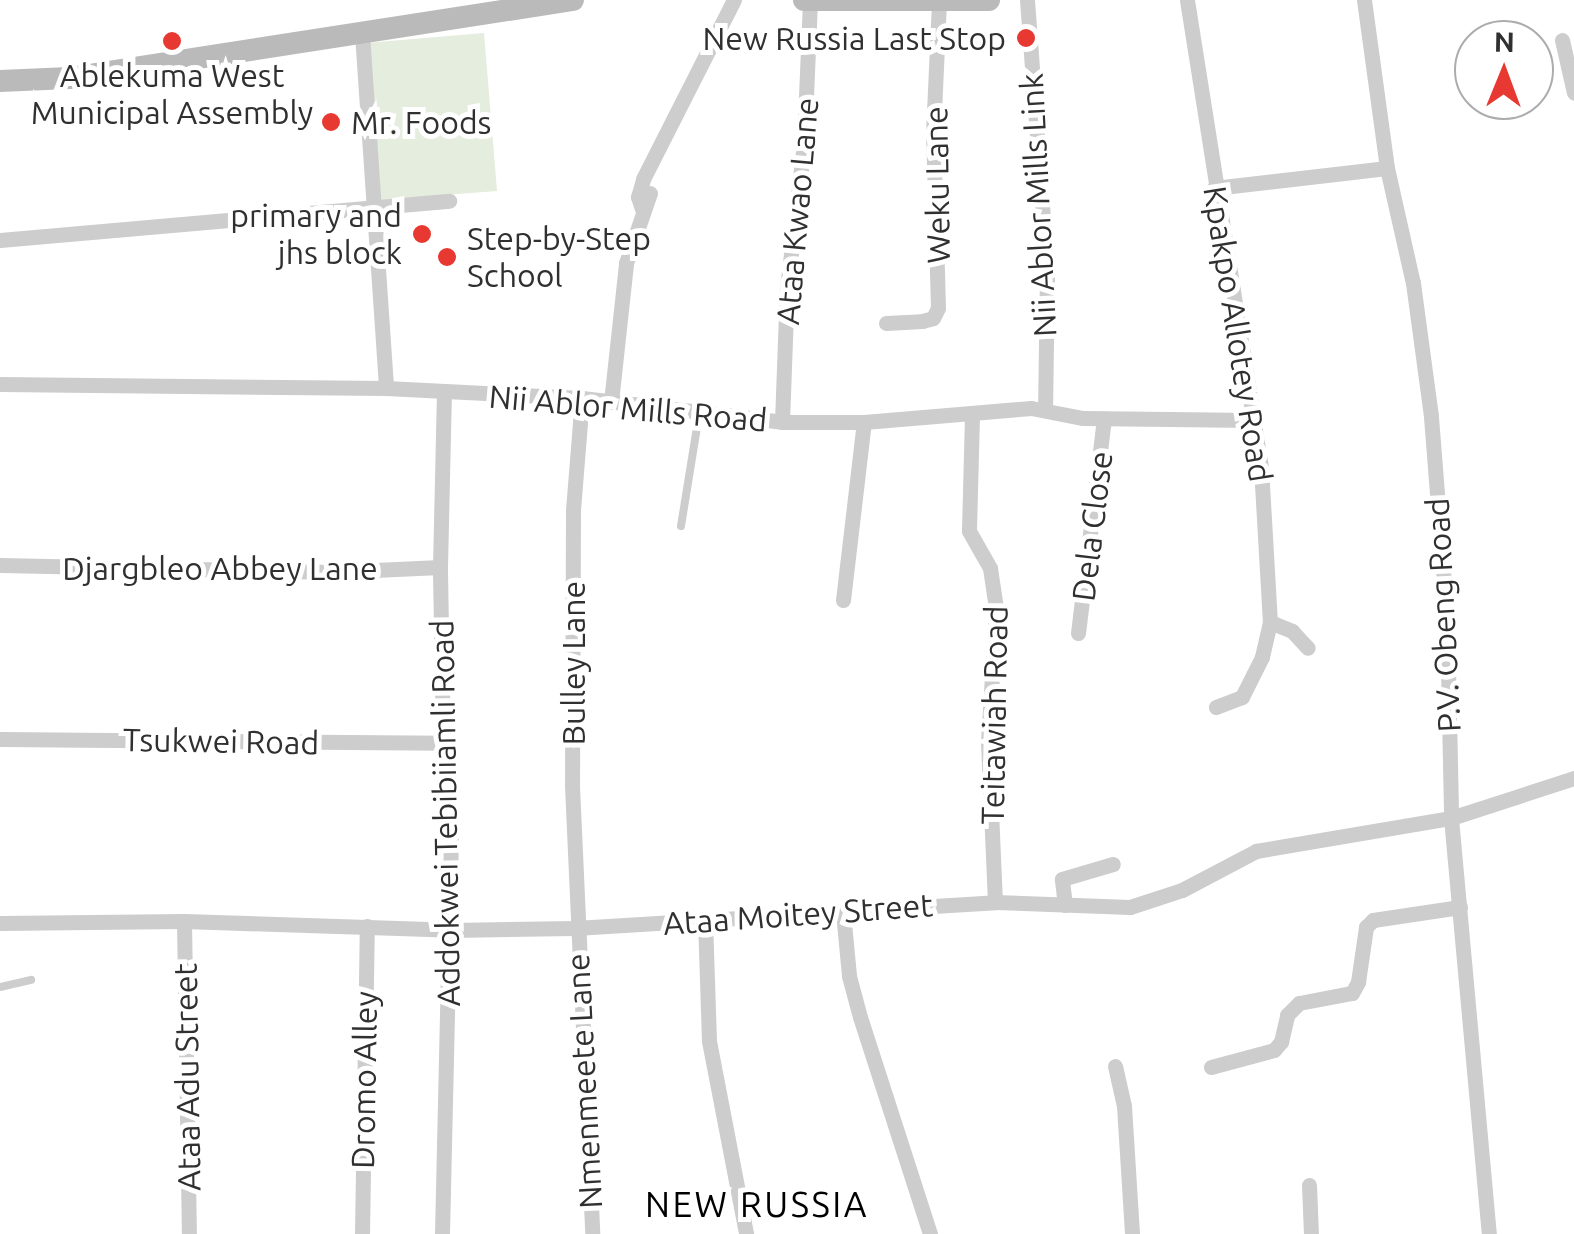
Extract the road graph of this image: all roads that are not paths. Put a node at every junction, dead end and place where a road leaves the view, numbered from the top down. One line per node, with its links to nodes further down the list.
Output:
1 (573, 0): 10 (main road)
2 (734, 0): 20 (street)
3 (807, 0): 8 (main road); 33 (street, Ataa Kwao Lane)
4 (990, 0): 9 (main road)
5 (1027, 0): 28 (street, Nii Ablor Mills Link)
6 (1187, 0): 16 (street, Kpakpo Allotey Road)
7 (1364, 0): 15 (street, P.V. Obeng Road)
8 (891, 1): 9 (main road)
9 (938, 3): 22 (street, Weku Lane)
10 (510, 4): 11 (main road)
11 (362, 34): 13 (main road); 19 (street)
12 (1562, 40): 14 (street)
13 (0, 80)
14 (1574, 93)
15 (1387, 168): 16 (street); 46 (street, P.V. Obeng Road)
16 (1214, 188): 32 (street, Kpakpo Allotey Road)
17 (650, 192): 20 (street)
18 (449, 201): 19 (street)
19 (371, 208): 21 (street); 24 (street)
20 (642, 209): 27 (street)
21 (0, 240)
22 (886, 322)
23 (0, 384): 24 (street, Nii Ablor Mills Road)
24 (386, 388): 25 (street, Nii Ablor Mills Road)
25 (444, 392): 26 (street, Nii Ablor Mills Road); 37 (street, Addokwei Tebibiiamli Road)
26 (582, 398): 27 (street, Nii Ablor Mills Road); 56 (street, Bulley Lane)
27 (610, 402): 29 (street, Nii Ablor Mills Road)
28 (1045, 410): 30 (street, Nii Ablor Mills Road); 31 (street, Nii Ablor Mills Road)
29 (699, 416): 33 (street, Nii Ablor Mills Road); 35 (lane)
30 (972, 416): 34 (street, Nii Ablor Mills Road); 48 (street, Teitawiah Road)
31 (1104, 418): 32 (street, Nii Ablor Mills Road); 40 (street, Dela Close)
32 (1254, 420): 39 (street, Kpakpo Allotey Road)
33 (782, 422): 34 (street, Nii Ablor Mills Road)
34 (864, 422): 38 (street)
35 (681, 526)
36 (0, 565): 37 (street, Djargbleo Abbey Lane)
37 (440, 567): 44 (street, Addokwei Tebibiiamli Road)
38 (843, 600)
39 (1270, 622): 41 (street); 42 (street, Kpakpo Allotey Road)
40 (1078, 633)
41 (1308, 648)
42 (1216, 707)
43 (0, 739): 44 (street, Tsukwei Road)
44 (443, 743): 57 (street, Addokwei Tebibiiamli Road)
45 (1574, 778): 46 (street, Ataa Moitey Street)
46 (1451, 818): 49 (street, Ataa Moitey Street); 50 (street, P.V. Obeng Road)
47 (1113, 864): 49 (street)
48 (995, 902): 49 (street, Ataa Moitey Street); 51 (street, Ataa Moitey Street)
49 (1065, 905)
50 (1460, 907): 61 (street); 71 (street, P.V. Obeng Road)
51 (842, 912): 53 (street, Ataa Moitey Street); 68 (street)
52 (184, 920): 54 (street, Ataa Moitey Street); 55 (street, Ataa Moitey Street); 63 (street, Ataa Adu Street)
53 (705, 920): 56 (street, Ataa Moitey Street); 67 (street)
54 (0, 922)
55 (366, 926): 57 (street, Ataa Moitey Street); 64 (street, Dromo Alley)
56 (575, 928): 57 (street, Ataa Moitey Street); 66 (street, Nmenmeete Lane)
57 (451, 930): 65 (street, Addokwei Tebibiiamli Road)
58 (31, 980): 59 (lane)
59 (0, 987)
60 (1114, 1066): 69 (street)
61 (1211, 1067)
62 (1309, 1185): 70 (street)
63 (189, 1234)
64 (362, 1234)
65 (442, 1234)
66 (592, 1234)
67 (746, 1234)
68 (930, 1234)
69 (1132, 1234)
70 (1311, 1234)
71 (1489, 1234)

